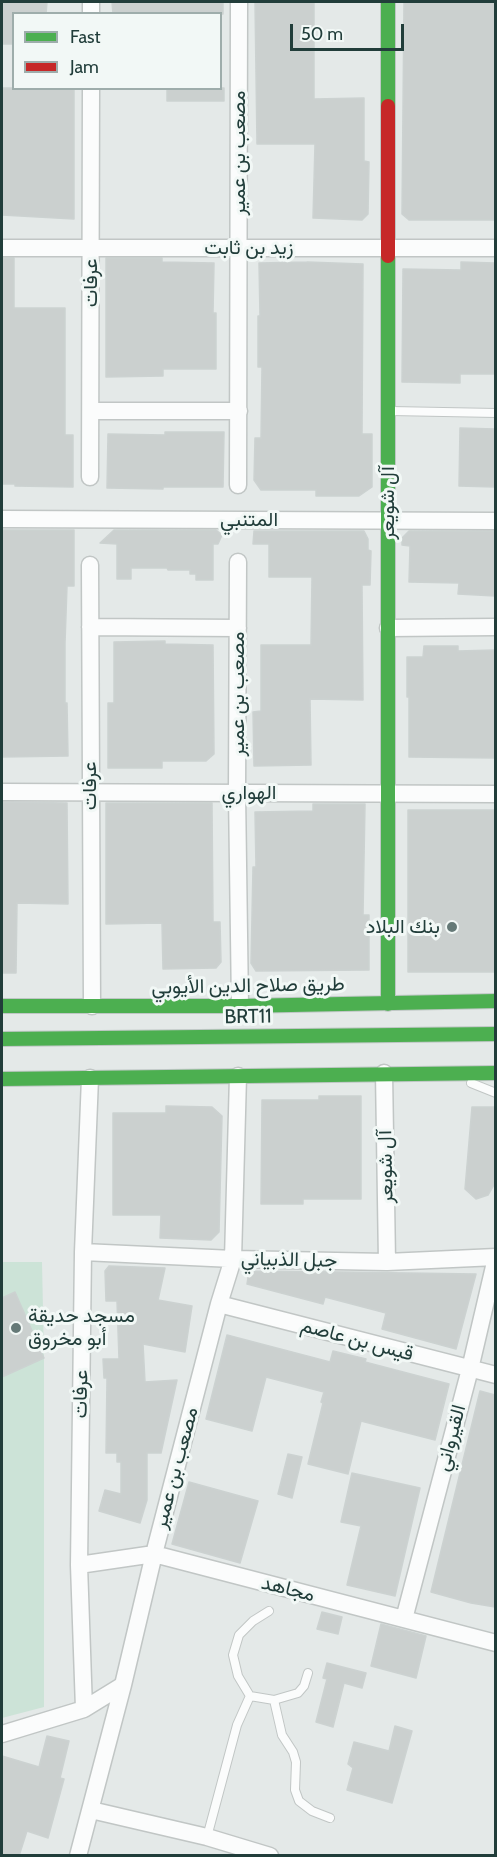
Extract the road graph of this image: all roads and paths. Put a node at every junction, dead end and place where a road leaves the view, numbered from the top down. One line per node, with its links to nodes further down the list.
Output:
1 (239, 2): 6 (street, مصعب بن عمير)
2 (388, 2): 7 (main road, آل شويعر)
3 (91, 90): 5 (street, عرفات)
4 (2, 248): 5 (street, زيد بن ثابت)
5 (91, 248): 6 (street, زيد بن ثابت); 9 (street, عرفات)
6 (239, 248): 7 (street, زيد بن ثابت); 10 (street, مصعب بن عمير)
7 (388, 248): 8 (street, زيد بن ثابت); 11 (main road, آل شويعر)
8 (495, 248)
9 (91, 411): 10 (street); 13 (street, عرفات)
10 (239, 411): 14 (street, مصعب بن عمير)
11 (388, 411): 12 (lane); 16 (main road, آل شويعر)
12 (495, 413)
13 (90, 477)
14 (238, 485)
15 (2, 519): 16 (street, المتنبي)
16 (388, 520): 17 (street, المتنبي); 23 (main road, آل شويعر)
17 (495, 520)
18 (238, 562): 22 (street, مصعب بن عمير)
19 (90, 565): 20 (street, عرفات)
20 (90, 627): 22 (street); 25 (street, عرفات)
21 (495, 627): 23 (street)
22 (238, 628): 26 (street, مصعب بن عمير)
23 (388, 628): 27 (main road, آل شويعر)
24 (2, 792): 25 (street, الهواري)
25 (90, 792): 26 (street, الهواري); 32 (street, عرفات)
26 (237, 793): 27 (street, الهواري); 33 (street, مصعب بن عمير)
27 (388, 794): 28 (street, الهواري); 30 (main road, آل شويعر)
28 (495, 794)
29 (495, 1001): 30 (main road, طريق صلاح الدين الأيوبي)
30 (388, 1004): 33 (main road, طريق صلاح الدين الأيوبي)
31 (2, 1006): 32 (main road, طريق صلاح الدين الأيوبي)
32 (92, 1006): 33 (main road, طريق صلاح الدين الأيوبي)
33 (240, 1006)
34 (495, 1034): 35 (main road, BRT11)
35 (2, 1039)
36 (384, 1073): 37 (main road); 39 (main road); 46 (street, آل شويعر)
37 (446, 1074): 38 (main road); 42 (lane)
38 (495, 1074)
39 (238, 1076): 40 (main road); 45 (street, مصعب بن عمير)
40 (90, 1078): 41 (main road); 43 (street, عرفات)
41 (2, 1079)
42 (495, 1093)
43 (83, 1252): 45 (street, جبل الذبياني); 51 (street, عرفات)
44 (495, 1257): 46 (street, جبل الذبياني); 48 (street, القيرواني)
45 (233, 1259): 46 (street, جبل الذبياني); 47 (street, مصعب بن عمير)
46 (387, 1262)
47 (219, 1304): 48 (street, قيس بن عاصم); 50 (street, مصعب بن عمير)
48 (470, 1369): 49 (street, قيس بن عاصم); 53 (street, القيرواني)
49 (495, 1375)
50 (154, 1554): 51 (street, مجاهد); 53 (street, مجاهد); 56 (street, مصعب بن عمير)
51 (79, 1565): 59 (street, عرفات)
52 (269, 1611): 57 (lane)
53 (404, 1619): 54 (street, مجاهد)
54 (495, 1643)
55 (308, 1673): 58 (lane)
56 (123, 1685): 59 (street); 61 (street, مصعب بن عمير)
57 (250, 1696): 58 (lane); 63 (lane)
58 (274, 1700): 62 (lane)
59 (84, 1709): 60 (street)
60 (2, 1734)
61 (91, 1810): 63 (street); 64 (street, مصعب بن عمير)
62 (330, 1818)
63 (207, 1837): 65 (street)
64 (78, 1856)
65 (270, 1856)

